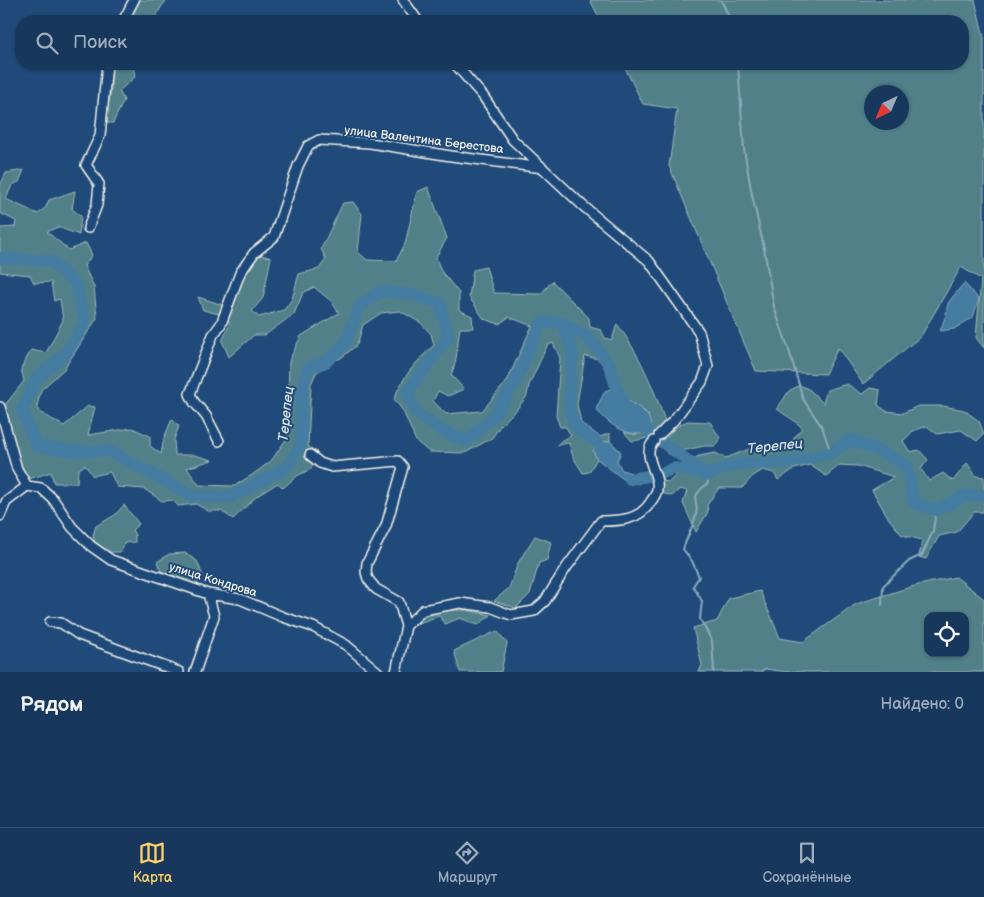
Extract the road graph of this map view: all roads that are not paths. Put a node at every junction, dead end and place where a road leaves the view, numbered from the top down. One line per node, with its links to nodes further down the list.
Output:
1 (134, 0): 3 (street)
2 (403, 0): 4 (street)
3 (126, 15)
4 (414, 15)
5 (106, 70): 8 (street)
6 (461, 70): 7 (street)
7 (543, 168): 10 (street, улица Валентина Берестова); 16 (street)
8 (88, 228)
9 (0, 407): 12 (street)
10 (218, 441)
11 (310, 455): 16 (street)
12 (26, 486): 13 (street); 14 (street, улица Кондрова)
13 (0, 516)
14 (208, 594): 18 (street); 19 (street, улица Кондрова)
15 (50, 622): 17 (street)
16 (406, 626): 20 (street)
17 (179, 672)
18 (195, 672)
19 (378, 672)
20 (396, 672)

